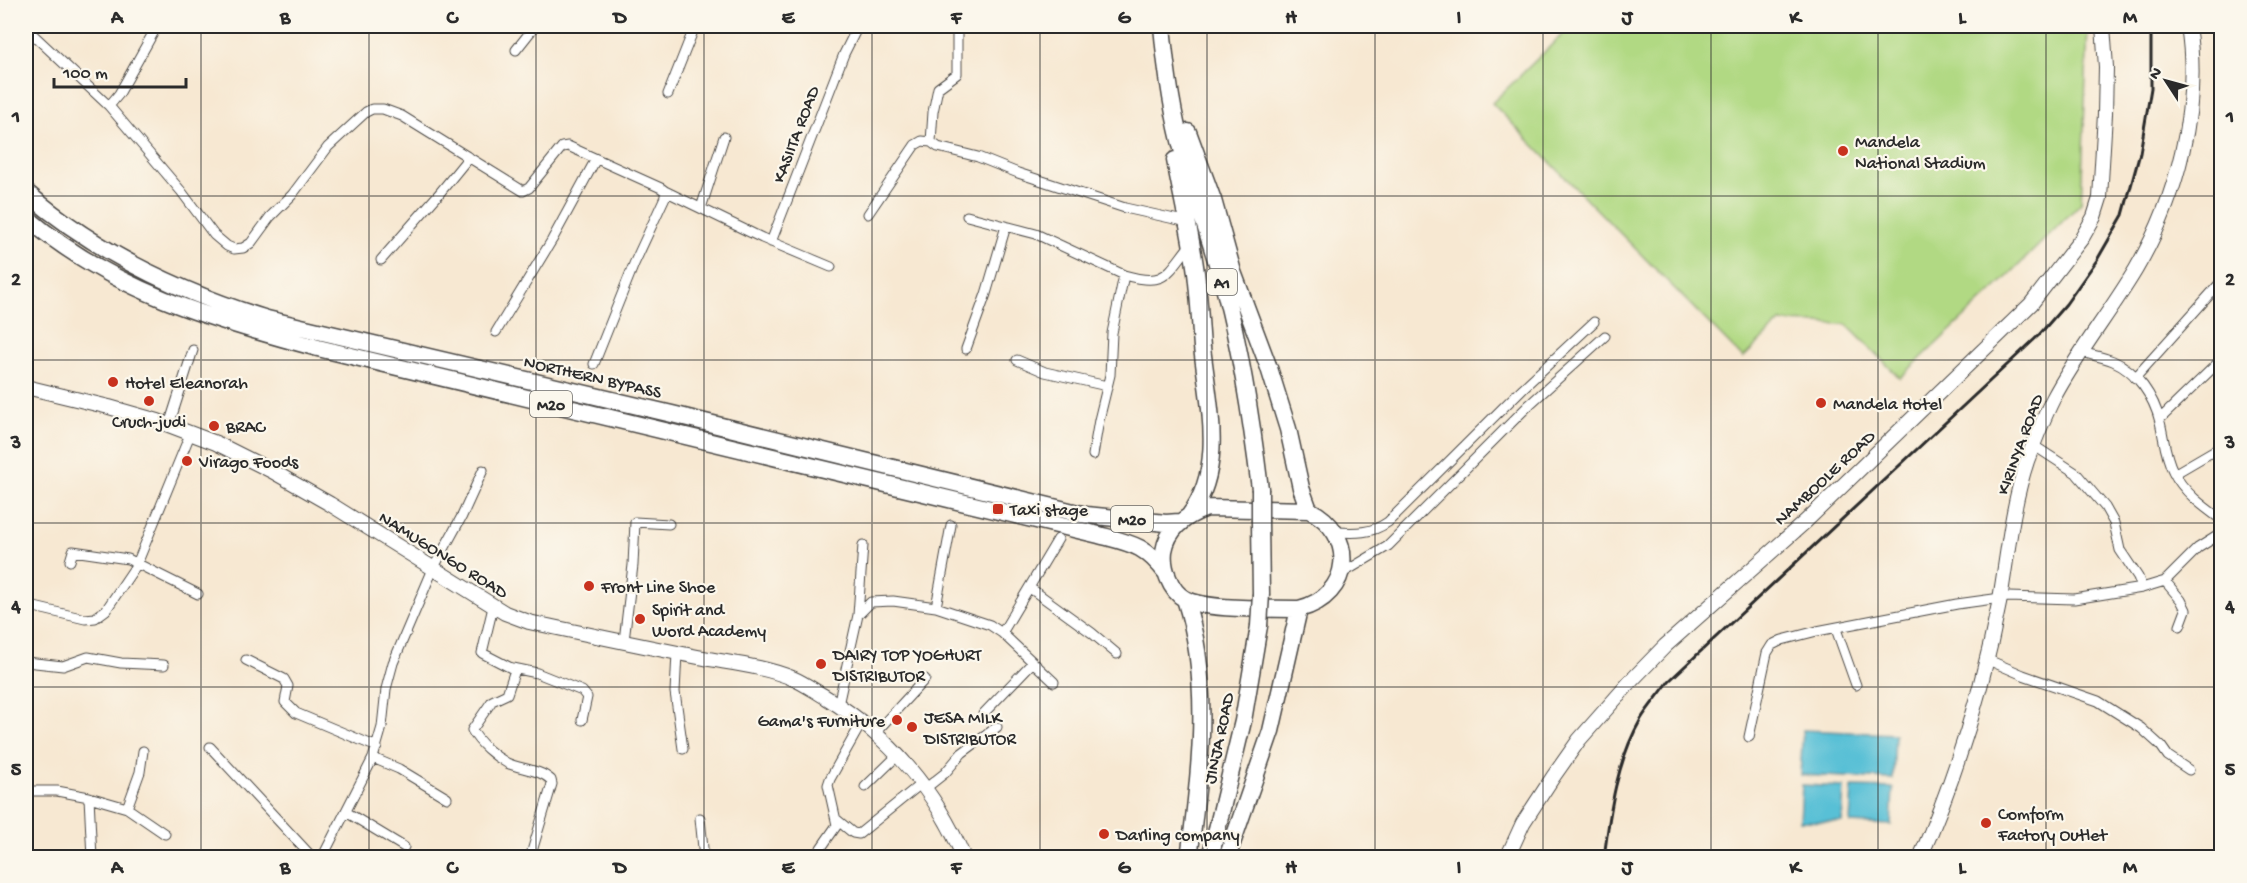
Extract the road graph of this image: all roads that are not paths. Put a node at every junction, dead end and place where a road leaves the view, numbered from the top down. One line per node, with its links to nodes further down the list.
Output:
1 (157, 26): 13 (street)
2 (535, 26): 10 (street)
3 (695, 26): 12 (street)
4 (858, 26): 26 (street, KASIITA ROAD)
5 (957, 26): 15 (street)
6 (1162, 26): 11 (highway, A1)
7 (2103, 26): 127 (main road, NAMBOOLE ROAD)
8 (2188, 26): 37 (main road, KIRINYA ROAD)
9 (26, 28): 13 (street)
10 (516, 50)
11 (1167, 78): 24 (highway); 52 (highway); 125 (highway, JINJA ROAD / A1, bridge)
12 (668, 94)
13 (109, 106): 16 (street)
14 (724, 137): 20 (street)
15 (931, 142): 21 (street); 24 (street)
16 (469, 157): 17 (street); 28 (street)
17 (596, 159): 18 (street); 33 (street)
18 (665, 191): 20 (street); 40 (street)
19 (26, 192): 53 (highway, NORTHERN BYPASS / M20)
20 (701, 208): 26 (street)
21 (868, 214)
22 (967, 216): 25 (street)
23 (26, 217): 64 (highway, NORTHERN BYPASS / M20)
24 (1188, 222): 27 (highway)
25 (1006, 226): 30 (street); 35 (street)
26 (771, 242): 29 (street)
27 (1191, 244): 30 (street); 53 (highway)
28 (381, 260)
29 (831, 267)
30 (1124, 275): 43 (street)
31 (2222, 281): 41 (street)
32 (1594, 322): 57 (street)
33 (496, 332)
34 (1605, 336): 65 (street)
35 (966, 349)
36 (193, 350): 45 (street)
37 (2082, 352): 41 (street); 47 (main road, KIRINYA ROAD)
38 (2222, 358): 44 (street)
39 (1017, 360): 43 (street)
40 (594, 364)
41 (2135, 378): 44 (street)
42 (26, 387): 45 (main road, NAMUGONGO ROAD)
43 (1107, 387): 49 (street)
44 (2160, 419): 51 (street)
45 (169, 425): 46 (main road, NAMUGONGO ROAD)
46 (191, 432): 62 (street); 63 (main road, NAMUGONGO ROAD)
47 (2033, 445): 68 (street); 70 (main road, KIRINYA ROAD)
48 (2222, 446): 51 (street)
49 (1093, 455)
50 (483, 470): 63 (street)
51 (2174, 474): 54 (street)
52 (1309, 510): 53 (highway); 57 (highway)
53 (1184, 519): 64 (highway)
54 (2222, 520)
55 (669, 524): 80 (street)
56 (951, 525): 74 (street)
57 (1335, 532): 65 (highway)
58 (2222, 533): 66 (street)
59 (1058, 539): 67 (street)
60 (863, 545): 76 (street)
61 (70, 561): 62 (street)
62 (137, 564): 69 (street); 72 (street)
63 (433, 569): 73 (main road, NAMUGONGO ROAD); 100 (street)
64 (1167, 574): 71 (highway)
65 (1341, 574): 75 (highway)
66 (2165, 581): 68 (street); 77 (street)
67 (1030, 588): 79 (street); 82 (street)
68 (2142, 588): 70 (street)
69 (198, 594)
70 (2000, 598): 78 (street); 83 (main road, KIRINYA ROAD)
71 (1185, 599): 75 (highway); 124 (highway)
72 (26, 605)
73 (493, 607): 80 (main road, NAMUGONGO ROAD); 88 (street)
74 (936, 607): 76 (street); 79 (street)
75 (1299, 609): 126 (highway)
76 (858, 615): 92 (street)
77 (2180, 626)
78 (1836, 629): 91 (street); 98 (street)
79 (1002, 633): 86 (street)
80 (624, 640): 81 (main road, NAMUGONGO ROAD)
81 (677, 653): 92 (main road, NAMUGONGO ROAD); 101 (street)
82 (1117, 654)
83 (1986, 659): 105 (street); 128 (main road, KIRINYA ROAD)
84 (246, 660): 100 (street)
85 (26, 662): 87 (street)
86 (1033, 662): 90 (street); 93 (street)
87 (164, 665)
88 (513, 668): 94 (street); 120 (street)
89 (925, 679): 97 (street)
90 (1054, 682)
91 (1857, 685)
92 (838, 705): 95 (main road, NAMUGONGO ROAD)
93 (983, 714)
94 (582, 720)
95 (862, 722): 97 (main road, NAMUGONGO ROAD); 114 (street)
96 (997, 727): 106 (street)
97 (875, 733): 103 (main road, NAMUGONGO ROAD)
98 (1749, 737)
99 (210, 747): 118 (street)
100 (377, 747): 104 (street)
101 (683, 749)
102 (143, 751): 111 (street)
103 (898, 755): 106 (main road, NAMUGONGO ROAD); 107 (street)
104 (373, 758): 110 (street); 112 (street)
105 (2189, 770)
106 (924, 785): 114 (street); 123 (main road, NAMUGONGO ROAD)
107 (865, 787)
108 (26, 791): 109 (street)
109 (88, 797): 111 (street); 117 (street)
110 (447, 798)
111 (127, 808): 115 (street)
112 (346, 812): 116 (street); 119 (street)
113 (700, 818): 121 (street)
114 (836, 819): 122 (street)
115 (165, 834)
116 (404, 847)
117 (92, 858)
118 (313, 858)
119 (322, 858)
120 (530, 858)
121 (704, 858)
122 (819, 858)
123 (964, 858)
124 (1189, 858)
125 (1210, 858)
126 (1227, 858)
127 (1507, 858)
128 (1920, 858)

